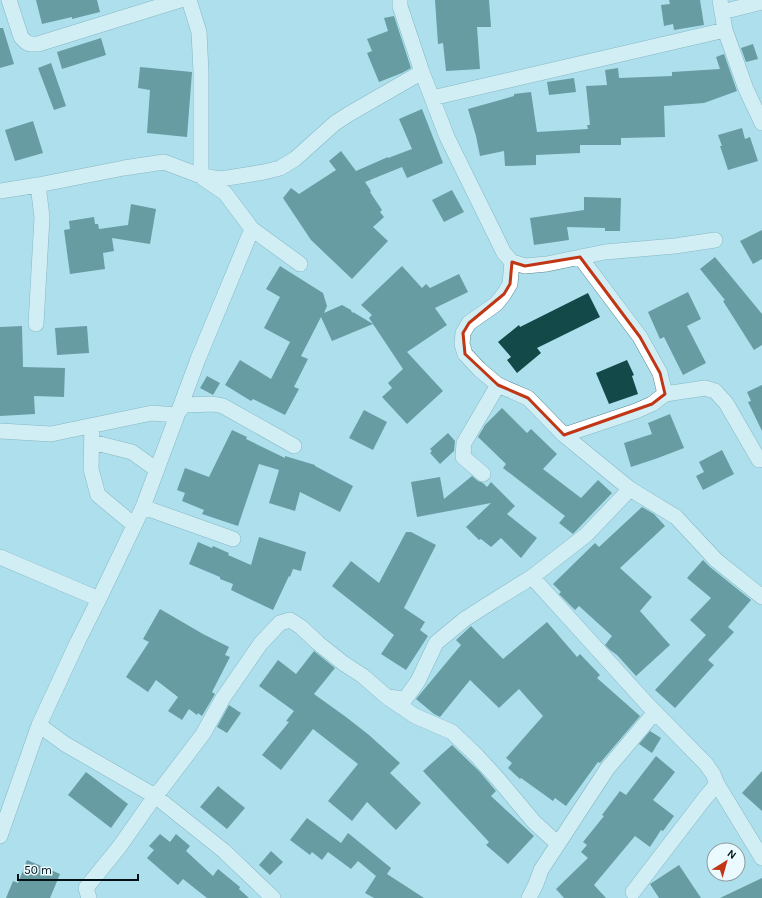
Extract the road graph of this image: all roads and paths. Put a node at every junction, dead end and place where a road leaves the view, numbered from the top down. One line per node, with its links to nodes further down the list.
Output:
1 (9, 0): 2 (street)
2 (180, 0)
3 (189, 0): 11 (street)
4 (400, 0): 8 (street)
5 (762, 2): 6 (street)
6 (721, 6): 7 (street)
7 (725, 30): 9 (street); 10 (street)
8 (422, 72): 9 (street); 11 (street)
9 (432, 98): 17 (street)
10 (762, 123)
11 (201, 176): 12 (street); 14 (street)
12 (38, 185): 13 (street); 19 (street)
13 (0, 191)
14 (252, 229): 18 (street); 22 (street)
15 (715, 240): 16 (street)
16 (580, 257): 17 (street); 21 (street)
17 (512, 262): 20 (street)
18 (300, 264)
19 (36, 324)
20 (498, 385): 25 (street); 30 (street)
21 (665, 394): 25 (street); 28 (street)
22 (176, 415): 23 (street); 27 (street); 29 (street)
23 (92, 426): 24 (street); 26 (street)
24 (0, 431)
25 (564, 435): 31 (street)
26 (92, 442): 29 (street); 33 (street)
27 (294, 446)
28 (759, 460)
29 (157, 470): 32 (street)
30 (483, 474)
31 (630, 489): 36 (street); 37 (street)
32 (143, 507): 33 (street); 34 (street)
33 (134, 526): 38 (street)
34 (233, 539)
35 (0, 557): 38 (street)
36 (532, 577): 39 (street); 40 (street)
37 (762, 597)
38 (99, 599): 41 (street)
39 (388, 697): 43 (street); 45 (street)
40 (655, 712): 42 (street); 45 (street)
41 (39, 725): 43 (street); 44 (street)
42 (717, 784): 46 (street); 47 (street)
43 (154, 796): 48 (street); 49 (street)
44 (0, 836)
45 (558, 844): 50 (street)
46 (762, 858)
47 (633, 892)
48 (89, 898)
49 (273, 898)
50 (529, 898)

